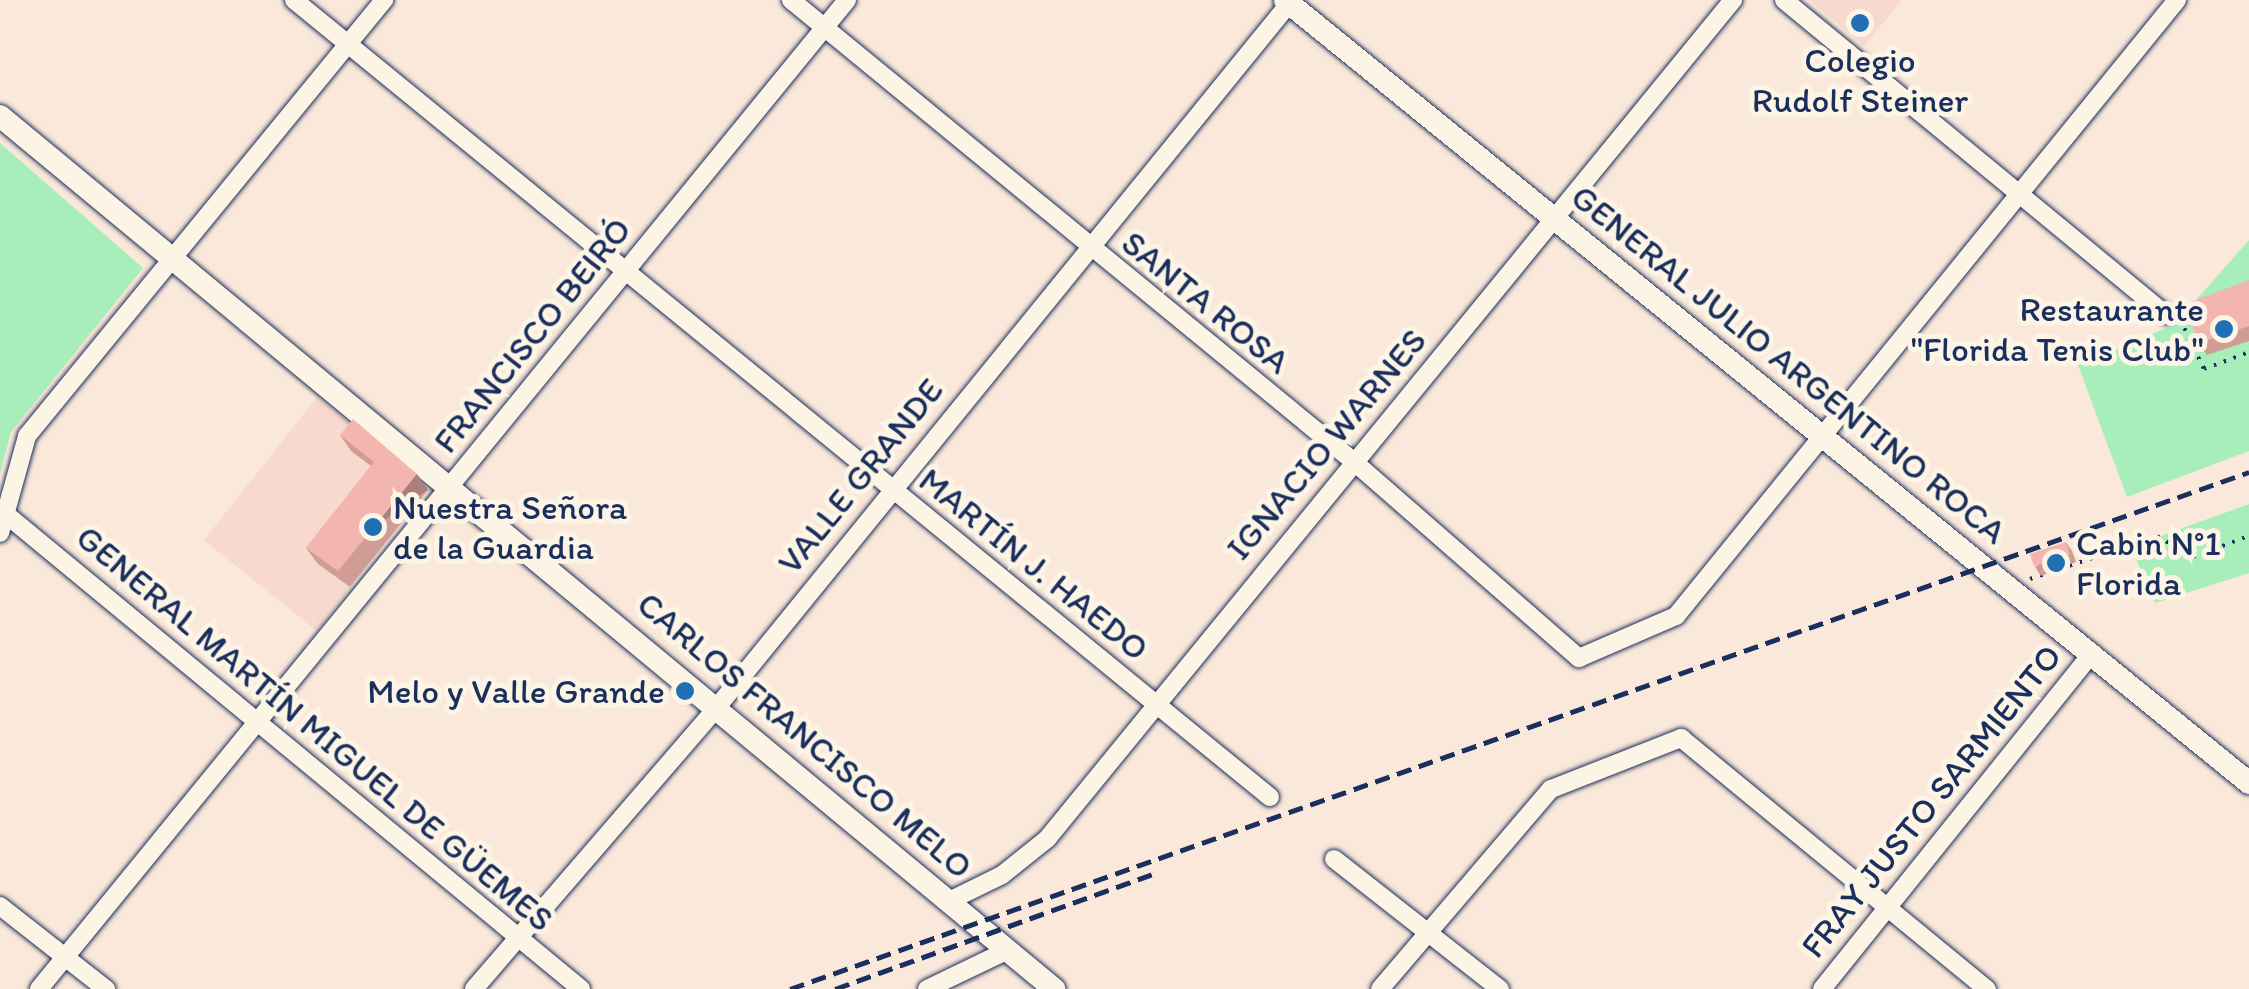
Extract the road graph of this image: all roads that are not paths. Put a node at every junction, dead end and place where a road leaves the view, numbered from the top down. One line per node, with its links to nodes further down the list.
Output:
1 (294, 0): 10 (street, MARTÍN J. HAEDO)
2 (384, 0): 10 (street)
3 (791, 0): 9 (street, SANTA ROSA)
4 (847, 0): 9 (street, FRANCISCO BEIRÓ)
5 (1733, 0): 13 (street, IGNACIO WARNES)
6 (1784, 0): 12 (street)
7 (2177, 0): 12 (street)
8 (1288, 1): 13 (street, GENERAL JULIO ARGENTINO ROCA); 14 (street, VALLE GRANDE)
9 (825, 27): 14 (street, SANTA ROSA); 16 (street, FRANCISCO BEIRÓ)
10 (348, 44): 15 (street); 16 (street, MARTÍN J. HAEDO)
11 (0, 116): 15 (street, CARLOS FRANCISCO MELO)
12 (2024, 195): 17 (street); 18 (street)
13 (1555, 220): 18 (street, GENERAL JULIO ARGENTINO ROCA); 19 (street, IGNACIO WARNES)
14 (1086, 248): 19 (street, SANTA ROSA); 21 (street, VALLE GRANDE)
15 (173, 258): 20 (street, CARLOS FRANCISCO MELO); 22 (street)
16 (623, 272): 20 (street, FRANCISCO BEIRÓ); 21 (street, MARTÍN J. HAEDO)
17 (2166, 315)
18 (1821, 439): 19 (street, SANTA ROSA); 23 (street, GENERAL JULIO ARGENTINO ROCA)
19 (1353, 461): 24 (street, IGNACIO WARNES)
20 (454, 485): 25 (street, CARLOS FRANCISCO MELO); 26 (street, FRANCISCO BEIRÓ)
21 (890, 489): 24 (street, MARTÍN J. HAEDO); 25 (street, VALLE GRANDE)
22 (4, 524): 26 (street, GENERAL MARTÍN MIGUEL DE GÜEMES)
23 (2091, 654): 27 (street, GENERAL JULIO ARGENTINO ROCA); 32 (street, FRAY JUSTO SARMIENTO)
24 (1155, 703): 28 (street, MARTÍN J. HAEDO); 30 (street, IGNACIO WARNES)
25 (718, 706): 30 (street, CARLOS FRANCISCO MELO); 34 (street, VALLE GRANDE)
26 (256, 724): 34 (street, GENERAL MARTÍN MIGUEL DE GÜEMES); 36 (street, FRANCISCO BEIRÓ)
27 (2249, 783)
28 (1270, 797)
29 (1334, 859): 33 (street)
30 (948, 902): 35 (street, CARLOS FRANCISCO MELO)
31 (0, 906): 36 (street)
32 (1888, 908): 33 (street); 45 (street, FRAY JUSTO SARMIENTO); 46 (street)
33 (1428, 931): 43 (street); 44 (street)
34 (516, 939): 39 (street, VALLE GRANDE); 40 (street, GENERAL MARTÍN MIGUEL DE GÜEMES)
35 (1006, 951): 41 (street); 42 (street, CARLOS FRANCISCO MELO)
36 (66, 958): 37 (street, FRANCISCO BEIRÓ); 38 (street)
37 (39, 989)
38 (106, 989)
39 (474, 989)
40 (582, 989)
41 (927, 989)
42 (1054, 989)
43 (1380, 989)
44 (1500, 989)
45 (1822, 989)
46 (1987, 989)

